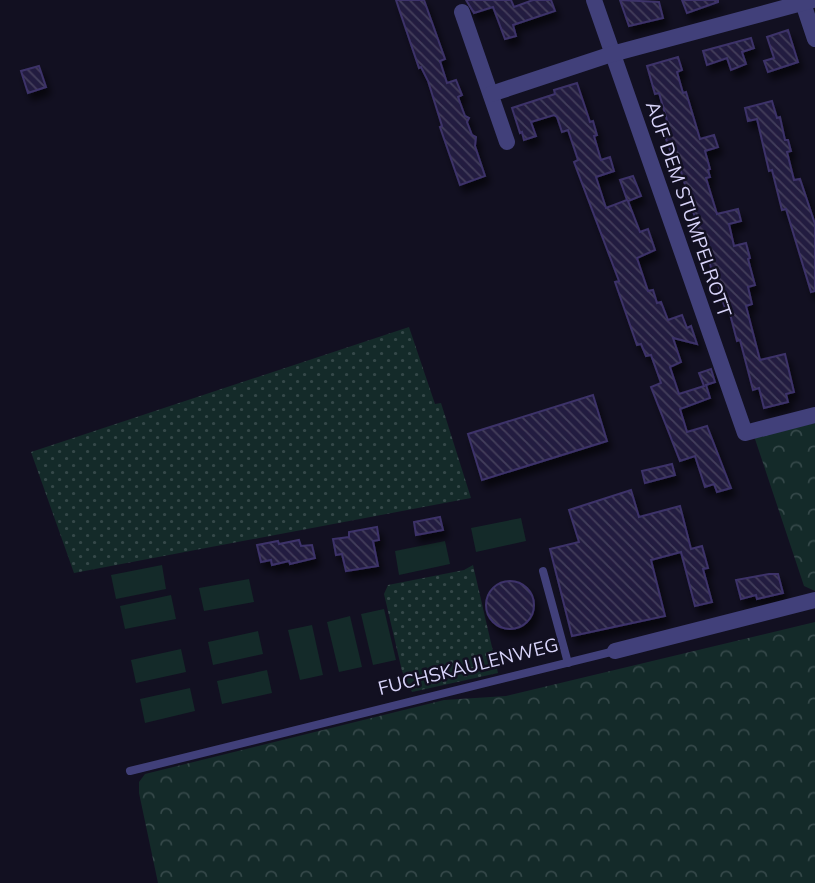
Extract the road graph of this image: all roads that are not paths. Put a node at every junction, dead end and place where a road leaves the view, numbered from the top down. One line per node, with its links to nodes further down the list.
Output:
1 (594, 0): 6 (street, AUF DEM STUMPELROTT)
2 (808, 1): 3 (street); 5 (street)
3 (781, 4): 6 (street)
4 (462, 12): 7 (street)
5 (815, 39)
6 (612, 54): 7 (street); 9 (street, AUF DEM STUMPELROTT)
7 (491, 94): 8 (street)
8 (507, 142)
9 (815, 415)
10 (543, 571): 13 (lane)
11 (815, 600): 12 (street, FUCHSKAULENWEG)
12 (615, 651): 13 (lane, FUCHSKAULENWEG)
13 (568, 663): 14 (lane, FUCHSKAULENWEG)
14 (130, 771)

